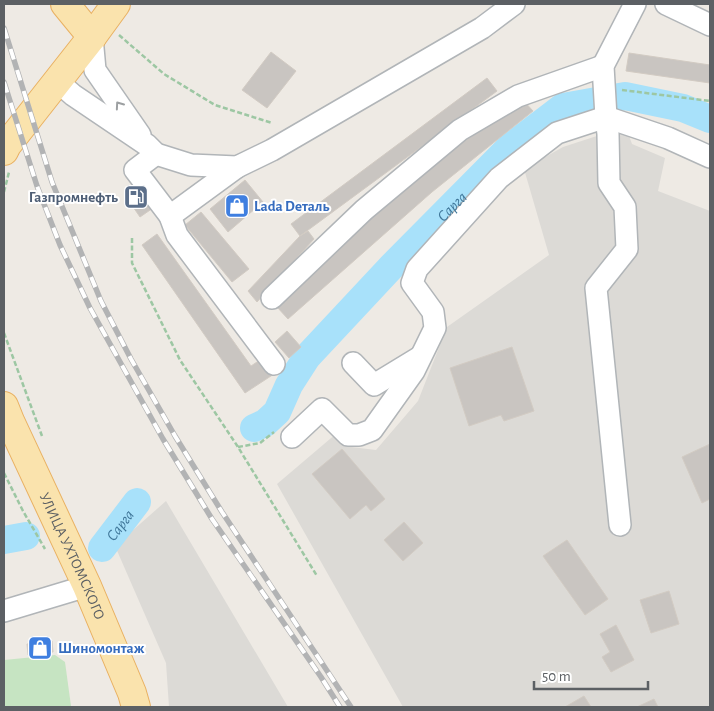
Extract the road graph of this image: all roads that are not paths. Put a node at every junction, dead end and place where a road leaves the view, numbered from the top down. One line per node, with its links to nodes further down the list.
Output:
1 (65, 4): 7 (main road)
2 (116, 4): 7 (main road)
3 (514, 4): 14 (street)
4 (635, 4): 8 (street)
5 (666, 4): 6 (street)
6 (710, 25)
7 (106, 36): 9 (main road); 11 (street, one-way to 7)
8 (604, 77): 10 (street); 16 (street)
9 (58, 82): 11 (street); 12 (main road)
10 (606, 117): 13 (street); 17 (street); 22 (street)
11 (152, 150): 14 (street); 15 (street)
12 (4, 151)
13 (710, 156)
14 (237, 168): 15 (street)
15 (170, 216): 19 (street)
16 (272, 298)
17 (421, 357): 18 (street); 21 (street)
18 (353, 362)
19 (274, 364)
20 (6, 416): 23 (main road, УЛИЦА УХТОМСКОГО)
21 (292, 437)
22 (620, 525)
23 (87, 586): 24 (street); 25 (main road, УЛИЦА УХТОМСКОГО)
24 (4, 611)
25 (136, 707)

